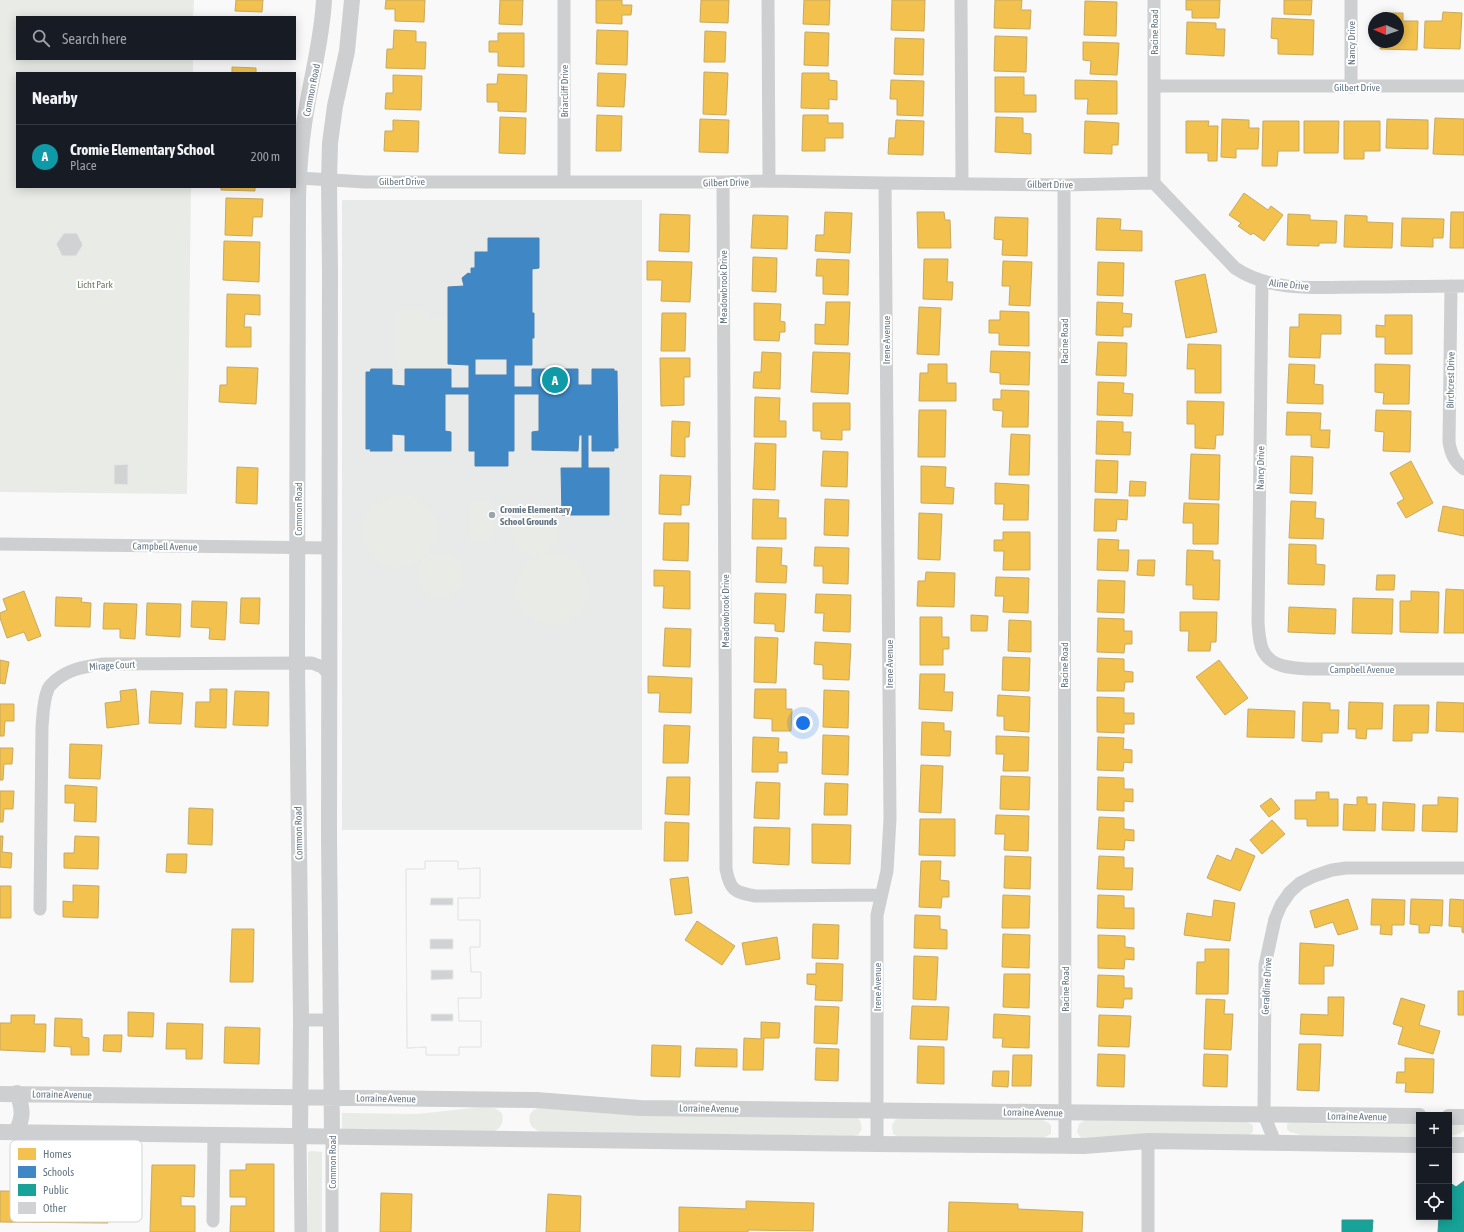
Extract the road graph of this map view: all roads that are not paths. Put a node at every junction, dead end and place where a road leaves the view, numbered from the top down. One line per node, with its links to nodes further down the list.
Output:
1 (324, 0): 11 (street, Common Road)
2 (352, 0): 12 (street, Common Road)
3 (564, 0): 13 (street, Briarcliff Drive)
4 (768, 0): 14 (street)
5 (962, 0): 17 (street)
6 (1154, 0): 8 (street, Racine Road)
7 (1351, 0): 10 (street, Nancy Drive)
8 (1154, 86): 10 (street, Gilbert Drive); 18 (street, Racine Road)
9 (1464, 86): 10 (street, Gilbert Drive)
10 (1351, 87)
11 (299, 178): 12 (street, Gilbert Drive); 25 (street, Common Road)
12 (329, 181): 13 (street, Gilbert Drive); 26 (street, Common Road)
13 (564, 181): 15 (street, Gilbert Drive)
14 (770, 181): 15 (street, Gilbert Drive); 16 (street, Gilbert Drive)
15 (723, 182): 32 (street, Meadowbrook Drive)
16 (885, 183): 17 (street, Gilbert Drive); 32 (street, Irene Avenue)
17 (962, 183): 19 (street, Gilbert Drive)
18 (1154, 183): 19 (street, Gilbert Drive); 20 (street, Aline Drive)
19 (1064, 185): 41 (street, Racine Road)
20 (1262, 281): 21 (street, Aline Drive); 27 (street, Nancy Drive)
21 (1451, 286): 22 (street, Aline Drive); 23 (street, Birchcrest Drive)
22 (1464, 286)
23 (1464, 469)
24 (0, 544): 25 (street, Campbell Avenue)
25 (298, 548): 26 (street, Campbell Avenue); 28 (street, Common Road)
26 (330, 548): 30 (street, Common Road)
27 (1264, 654): 29 (street, Campbell Avenue)
28 (297, 664): 30 (street, Mirage Court); 33 (street, Mirage Court); 34 (street, Common Road)
29 (1464, 669)
30 (329, 674): 35 (street, Common Road)
31 (1464, 868): 42 (street, Geraldine Drive)
32 (881, 895): 40 (street, Irene Avenue)
33 (40, 909)
34 (301, 1020): 35 (street); 38 (street, Common Road)
35 (330, 1020): 39 (street, Common Road)
36 (17, 1093): 37 (street, Lorraine Avenue); 38 (street, Lorraine Avenue); 46 (street)
37 (0, 1094)
38 (300, 1097): 39 (street, Lorraine Avenue); 48 (street, Common Road)
39 (332, 1097): 40 (street, Lorraine Avenue); 49 (street, Common Road)
40 (877, 1110): 41 (street, Lorraine Avenue); 52 (street, Irene Avenue)
41 (1065, 1112): 42 (street, Lorraine Avenue); 54 (street, Racine Road)
42 (1264, 1115): 43 (street, Lorraine Avenue); 51 (street, Geraldine Drive)
43 (1416, 1116)
44 (1452, 1117): 45 (street)
45 (1464, 1117)
46 (8, 1133): 47 (street)
47 (214, 1136): 48 (street); 55 (street)
48 (300, 1137): 49 (street); 56 (street, Common Road)
49 (332, 1137): 52 (street); 57 (street, Common Road)
50 (1148, 1141): 51 (street); 54 (street); 58 (street)
51 (1275, 1142): 53 (street)
52 (877, 1144): 54 (street)
53 (1416, 1145)
54 (1065, 1146)
55 (213, 1221)
56 (301, 1232)
57 (332, 1232)
58 (1148, 1232)

